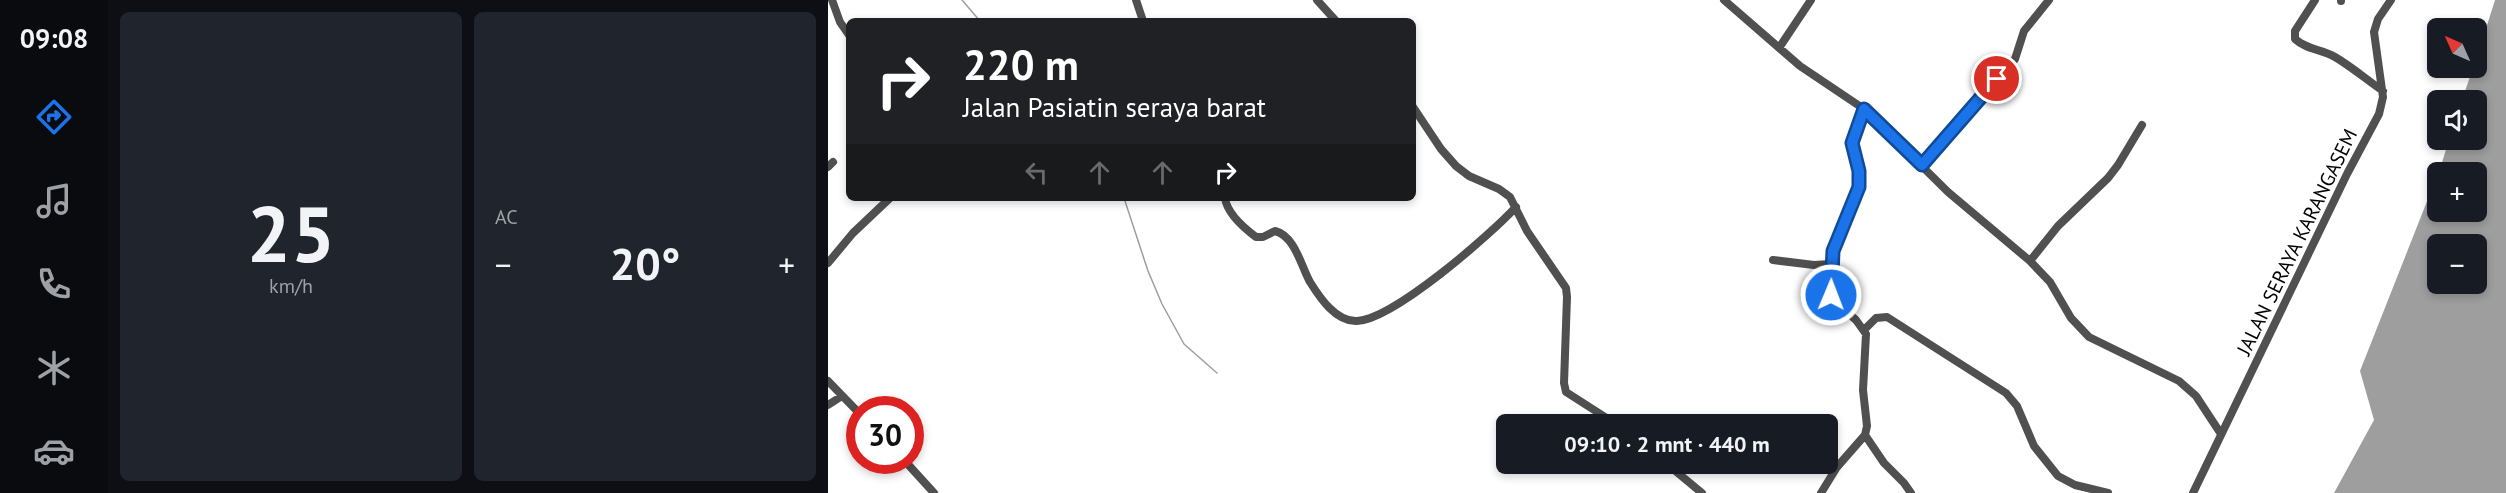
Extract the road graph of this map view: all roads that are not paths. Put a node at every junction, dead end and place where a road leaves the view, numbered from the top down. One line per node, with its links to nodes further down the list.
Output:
1 (832, 0): 11 (street)
2 (1136, 0): 9 (street)
3 (1317, 0): 10 (street)
4 (1724, 0): 12 (street)
5 (1811, 0): 12 (street)
6 (2049, 0): 17 (street)
7 (2315, 0): 13 (street)
8 (2391, 0): 13 (street, JALAN SERAYA KARANGASEM)
9 (1142, 18)
10 (1333, 18)
11 (846, 31)
12 (1779, 48): 14 (street)
13 (2383, 92): 31 (street, JALAN SERAYA KARANGASEM)
14 (1864, 109): 17 (street); 24 (street)
15 (1416, 111): 20 (street)
16 (2142, 125): 22 (street)
17 (1922, 165): 22 (street)
18 (887, 201): 23 (street)
19 (1225, 201): 20 (street)
20 (1516, 207): 30 (street)
21 (1773, 260): 24 (street)
22 (2030, 261): 31 (street)
23 (828, 263)
24 (1832, 264): 25 (street)
25 (1864, 330): 32 (street); 39 (street)
26 (828, 381): 27 (street)
27 (842, 396): 28 (street); 29 (street)
28 (846, 400)
29 (828, 405)
30 (1600, 414)
31 (2221, 434): 40 (street, JALAN SERAYA KARANGASEM)
32 (1865, 435): 37 (street); 38 (street)
33 (917, 474): 35 (street)
34 (1679, 474): 36 (street)
35 (934, 493)
36 (1702, 493)
37 (1821, 493)
38 (1911, 493)
39 (2108, 493)
40 (2193, 493)

